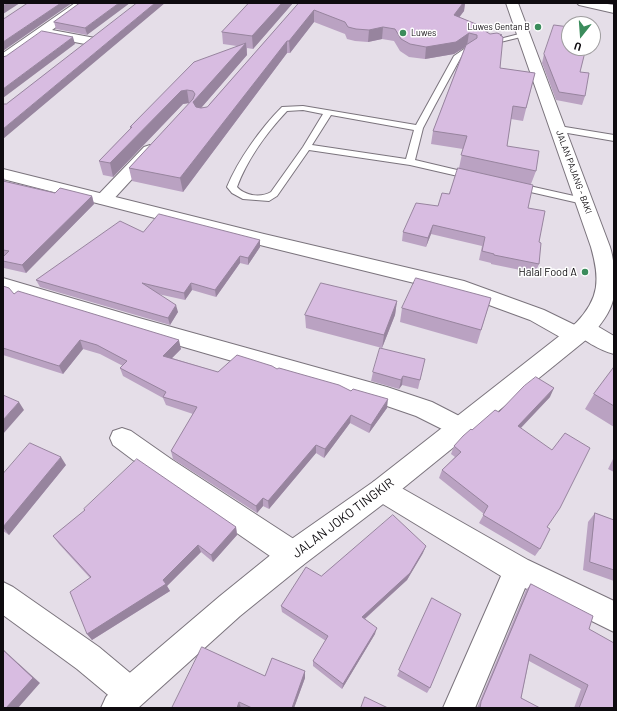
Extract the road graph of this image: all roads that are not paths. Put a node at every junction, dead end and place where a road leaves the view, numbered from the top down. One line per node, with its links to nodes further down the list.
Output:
1 (83, 3): 6 (street)
2 (512, 3): 7 (street, JALAN PAJANG - BAKI)
3 (583, 3): 4 (street)
4 (614, 8)
5 (102, 31): 8 (street)
6 (41, 32): 8 (street); 12 (street)
7 (523, 35): 9 (lane); 15 (street, JALAN PAJANG - BAKI)
8 (90, 40): 11 (street)
9 (488, 43)
10 (470, 49): 14 (lane)
11 (77, 50)
12 (3, 59)
13 (328, 113): 14 (lane); 18 (lane); 18 (lane)
14 (419, 128): 19 (lane)
15 (558, 129): 17 (lane); 24 (street, JALAN PAJANG - BAKI)
16 (163, 136): 23 (street)
17 (614, 138)
18 (306, 146): 19 (lane)
19 (410, 162): 21 (lane)
20 (3, 174): 23 (street)
21 (478, 178)
22 (509, 184): 24 (lane)
23 (104, 199): 27 (street)
24 (583, 201): 26 (street, JALAN PAJANG - BAKI)
25 (3, 285): 29 (street)
26 (608, 306): 27 (street, JALAN PAJANG - BAKI)
27 (580, 332): 28 (street); 29 (street, JALAN JOKO TINGKIR)
28 (614, 346)
29 (460, 428): 31 (street, JALAN JOKO TINGKIR)
30 (122, 438): 32 (street)
31 (382, 490): 32 (street, JALAN JOKO TINGKIR); 33 (street)
32 (293, 555): 36 (street, JALAN JOKO TINGKIR)
33 (518, 570): 35 (street); 37 (street)
34 (3, 597): 36 (street)
35 (614, 617)
36 (124, 700)
37 (459, 708)

